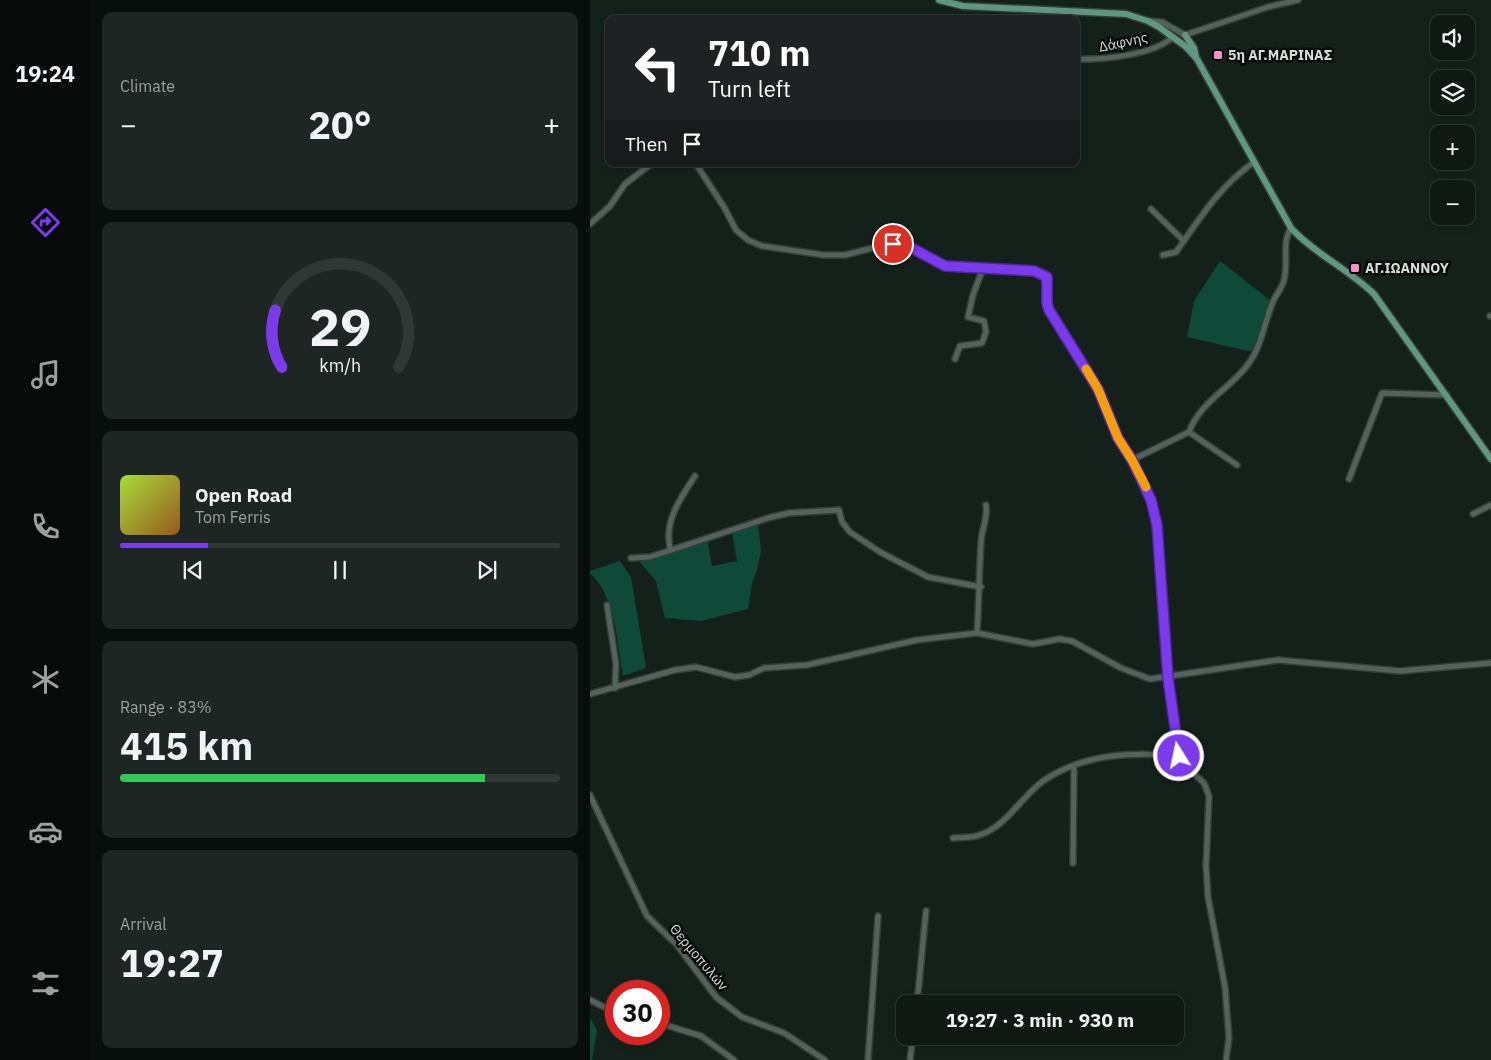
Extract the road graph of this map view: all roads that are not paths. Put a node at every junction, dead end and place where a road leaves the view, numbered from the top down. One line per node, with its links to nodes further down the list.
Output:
1 (939, 0): 3 (main road)
2 (1298, 0): 4 (street)
3 (1148, 20): 4 (street); 5 (main road)
4 (1185, 35): 7 (main road)
5 (1173, 37): 6 (street, Δάφνης); 7 (main road)
6 (1080, 59)
7 (1197, 59): 8 (main road)
8 (1254, 162): 13 (main road); 14 (street)
9 (647, 167): 12 (street)
10 (698, 167): 16 (street)
11 (1151, 209): 14 (street)
12 (590, 224)
13 (1291, 228): 18 (main road); 19 (street)
14 (1184, 241): 15 (street)
15 (1163, 255)
16 (982, 268): 17 (street); 21 (street)
17 (955, 359)
18 (1447, 395): 20 (main road); 24 (street)
19 (1189, 432): 21 (street); 22 (street)
20 (1491, 459)
21 (1132, 460): 34 (street)
22 (1237, 465)
23 (694, 476): 28 (street)
24 (1349, 479)
25 (986, 505): 30 (street)
26 (1491, 505): 27 (street)
27 (1473, 514)
28 (670, 548): 29 (street); 30 (street)
29 (631, 558)
30 (981, 587): 32 (street)
31 (607, 605): 35 (street)
32 (977, 633): 34 (street); 35 (street)
33 (1491, 662): 34 (street)
34 (1168, 678): 37 (street)
35 (615, 688): 36 (street)
36 (590, 694)
37 (1179, 756): 38 (street); 54 (street)
38 (1074, 766): 41 (street); 42 (street)
39 (590, 795): 40 (street, Θερμοπυλών)
40 (593, 807): 51 (street, Θερμοπυλών)
41 (953, 838)
42 (1073, 862)
43 (926, 911): 45 (street)
44 (878, 916): 52 (street)
45 (918, 995)
46 (590, 1000): 47 (street)
47 (605, 1008)
48 (670, 1026): 50 (street)
49 (912, 1045): 53 (street)
50 (734, 1060)
51 (826, 1060)
52 (868, 1060)
53 (910, 1060)
54 (1226, 1060)

